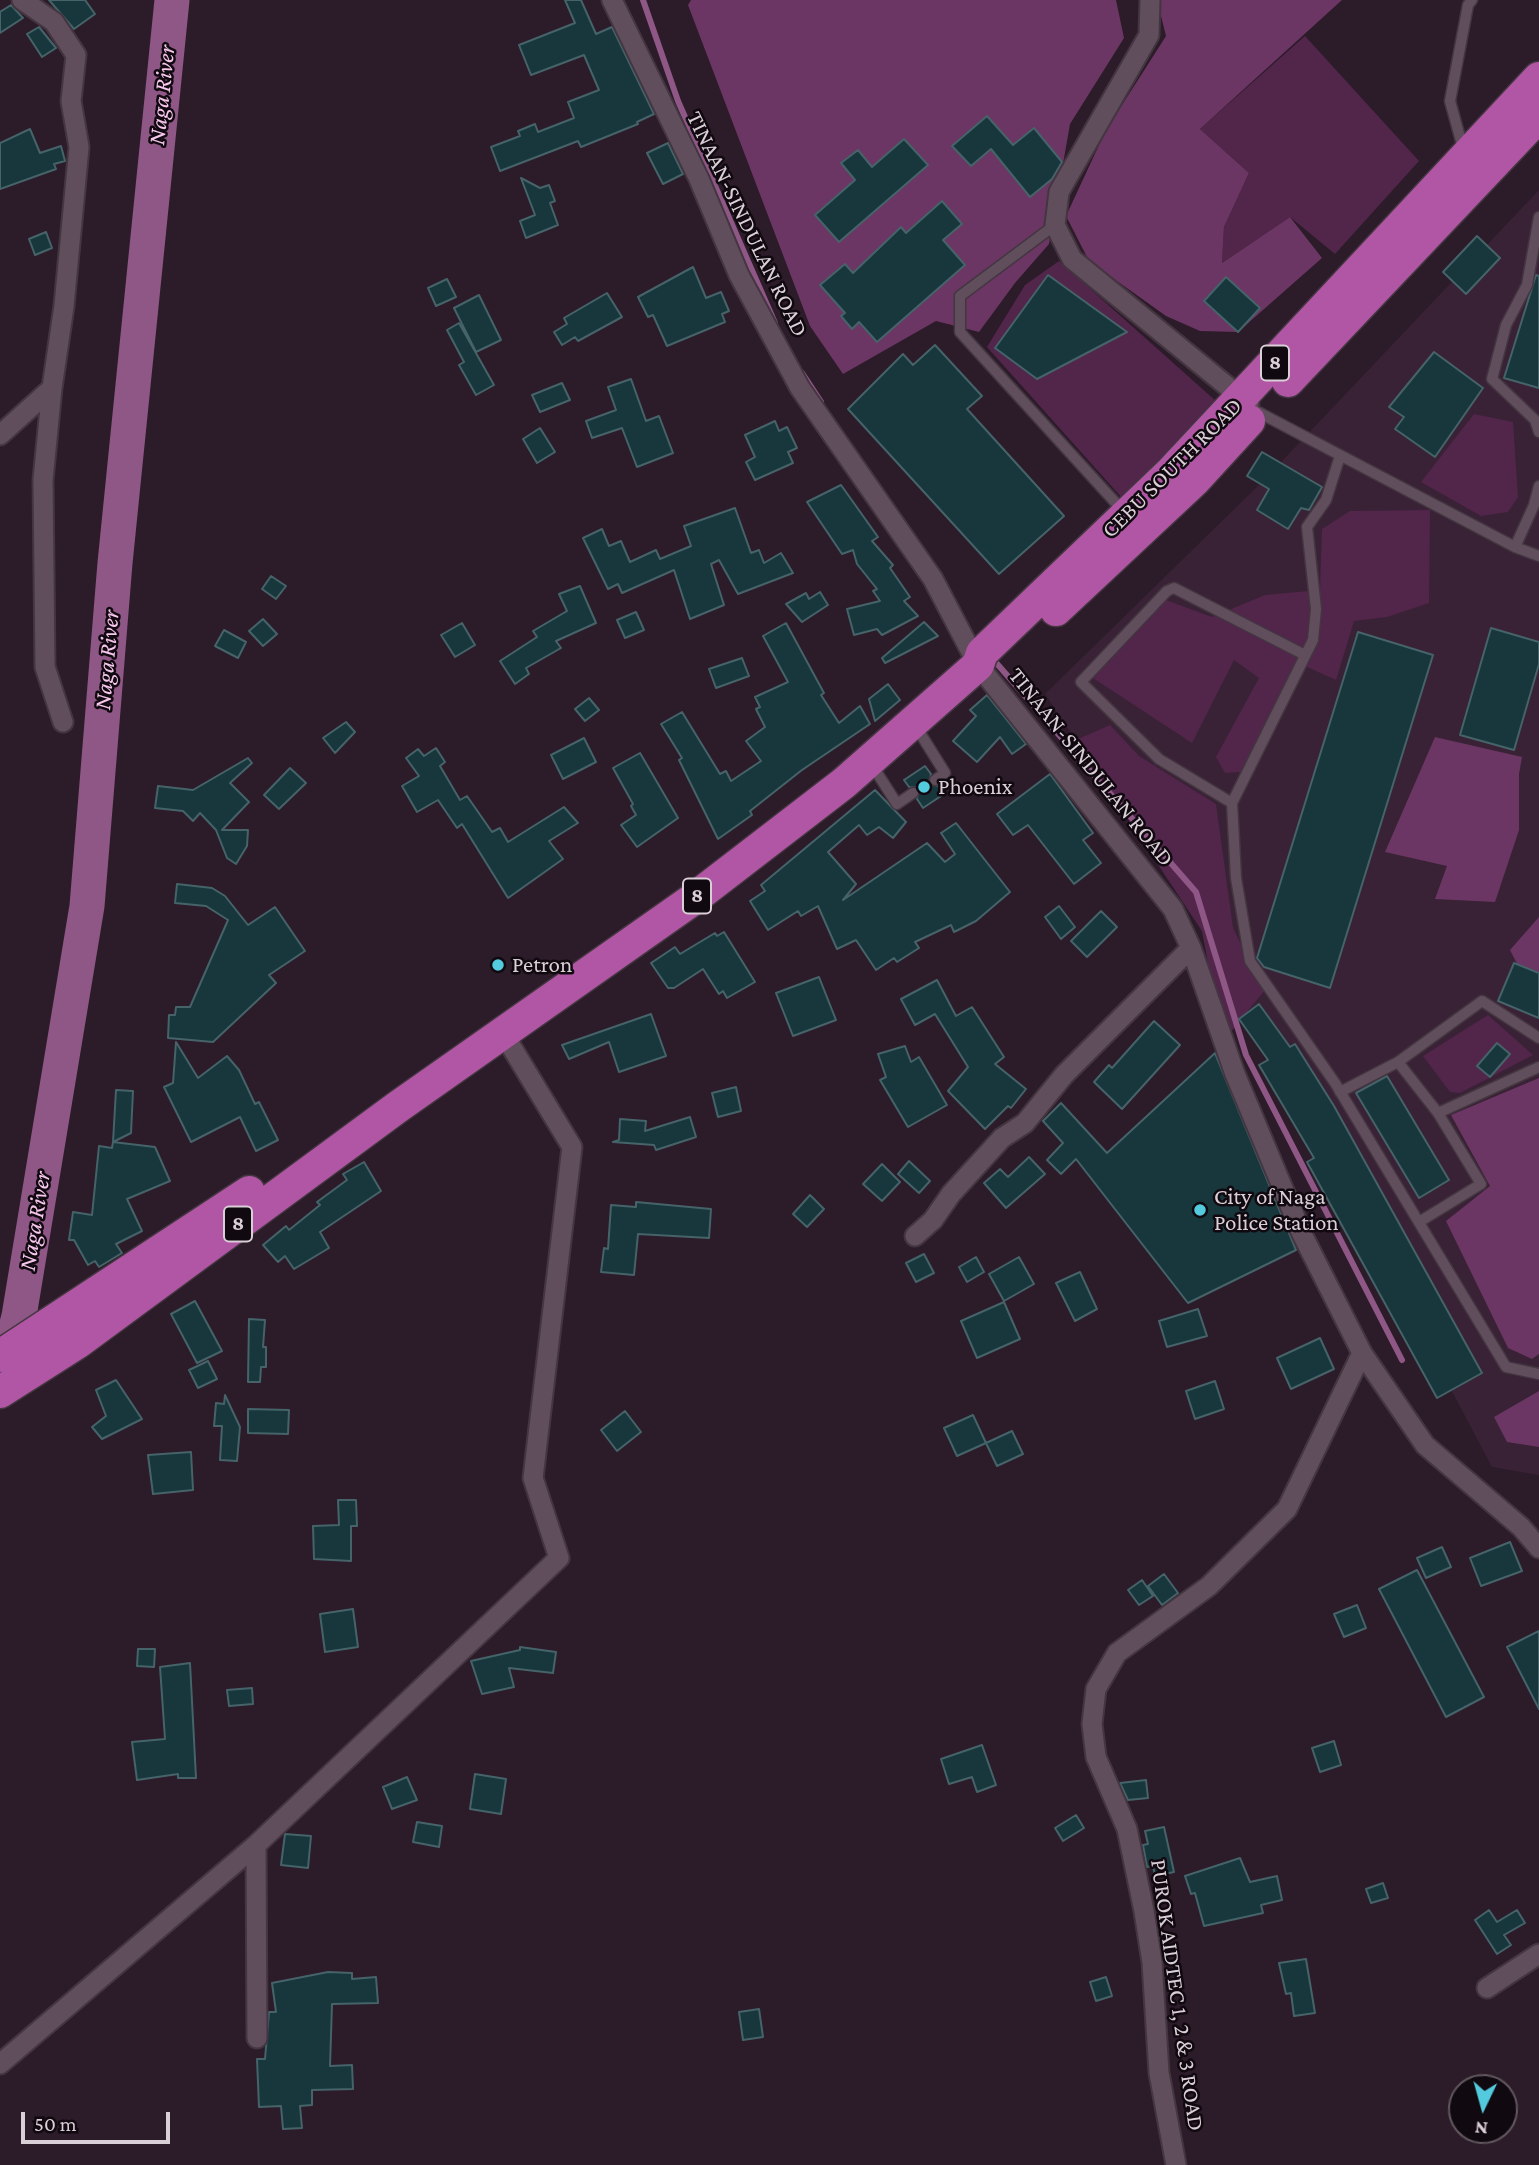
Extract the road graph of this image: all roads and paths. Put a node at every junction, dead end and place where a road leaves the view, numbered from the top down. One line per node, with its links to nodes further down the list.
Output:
1 (22, 0): 10 (street)
2 (612, 0): 19 (street, TINAAN-SINDULAN ROAD)
3 (1150, 0): 9 (street)
4 (1472, 0): 7 (lane)
5 (1539, 78): 7 (highway, CEBU SOUTH ROAD / 8)
6 (1539, 116): 7 (highway, CEBU SOUTH ROAD / 8)
7 (1475, 166): 11 (highway, CEBU SOUTH ROAD / 8)
8 (1539, 217): 12 (lane)
9 (1055, 225): 11 (street); 16 (lane)
10 (52, 388): 13 (street); 21 (street)
11 (1250, 405): 14 (lane); 16 (highway, CEBU SOUTH ROAD / 8); 19 (highway, CEBU SOUTH ROAD / 8)
12 (1539, 432)
13 (0, 435)
14 (1340, 456): 17 (lane); 20 (lane)
15 (1539, 486): 17 (lane)
16 (1126, 514): 19 (highway, CEBU SOUTH ROAD / 8)
17 (1515, 547): 18 (lane)
18 (1537, 554)
19 (992, 654): 22 (highway, CEBU SOUTH ROAD / 8); 27 (street, TINAAN-SINDULAN ROAD)
20 (1305, 655): 26 (lane); 26 (lane)
21 (64, 722)
22 (913, 722): 23 (highway, CEBU SOUTH ROAD / 8); 24 (lane)
23 (870, 761): 25 (lane); 28 (highway, CEBU SOUTH ROAD / 8)
24 (935, 780)
25 (913, 793)
26 (1232, 803): 32 (lane)
27 (1191, 948): 36 (street); 37 (street, TINAAN-SINDULAN ROAD)
28 (503, 1033): 33 (highway, CEBU SOUTH ROAD / 8); 42 (street)
29 (1539, 1038): 30 (lane)
30 (1398, 1062): 32 (lane); 34 (lane)
31 (1539, 1067): 34 (lane)
32 (1340, 1092): 35 (lane)
33 (399, 1106): 38 (highway, CEBU SOUTH ROAD / 8); 40 (highway, CEBU SOUTH ROAD / 8)
34 (1438, 1113): 35 (lane)
35 (1419, 1222): 39 (lane)
36 (915, 1236)
37 (1362, 1353): 41 (street, TINAAN-SINDULAN ROAD); 47 (street, PUROK AIDTEC 1, 2 & 3 ROAD)
38 (0, 1356)
39 (1539, 1374)
40 (0, 1392)
41 (1539, 1548)
42 (256, 1844): 45 (street); 46 (street)
43 (1539, 1954): 44 (street)
44 (1487, 1988)
45 (257, 2038)
46 (0, 2064)
47 (1176, 2165)

